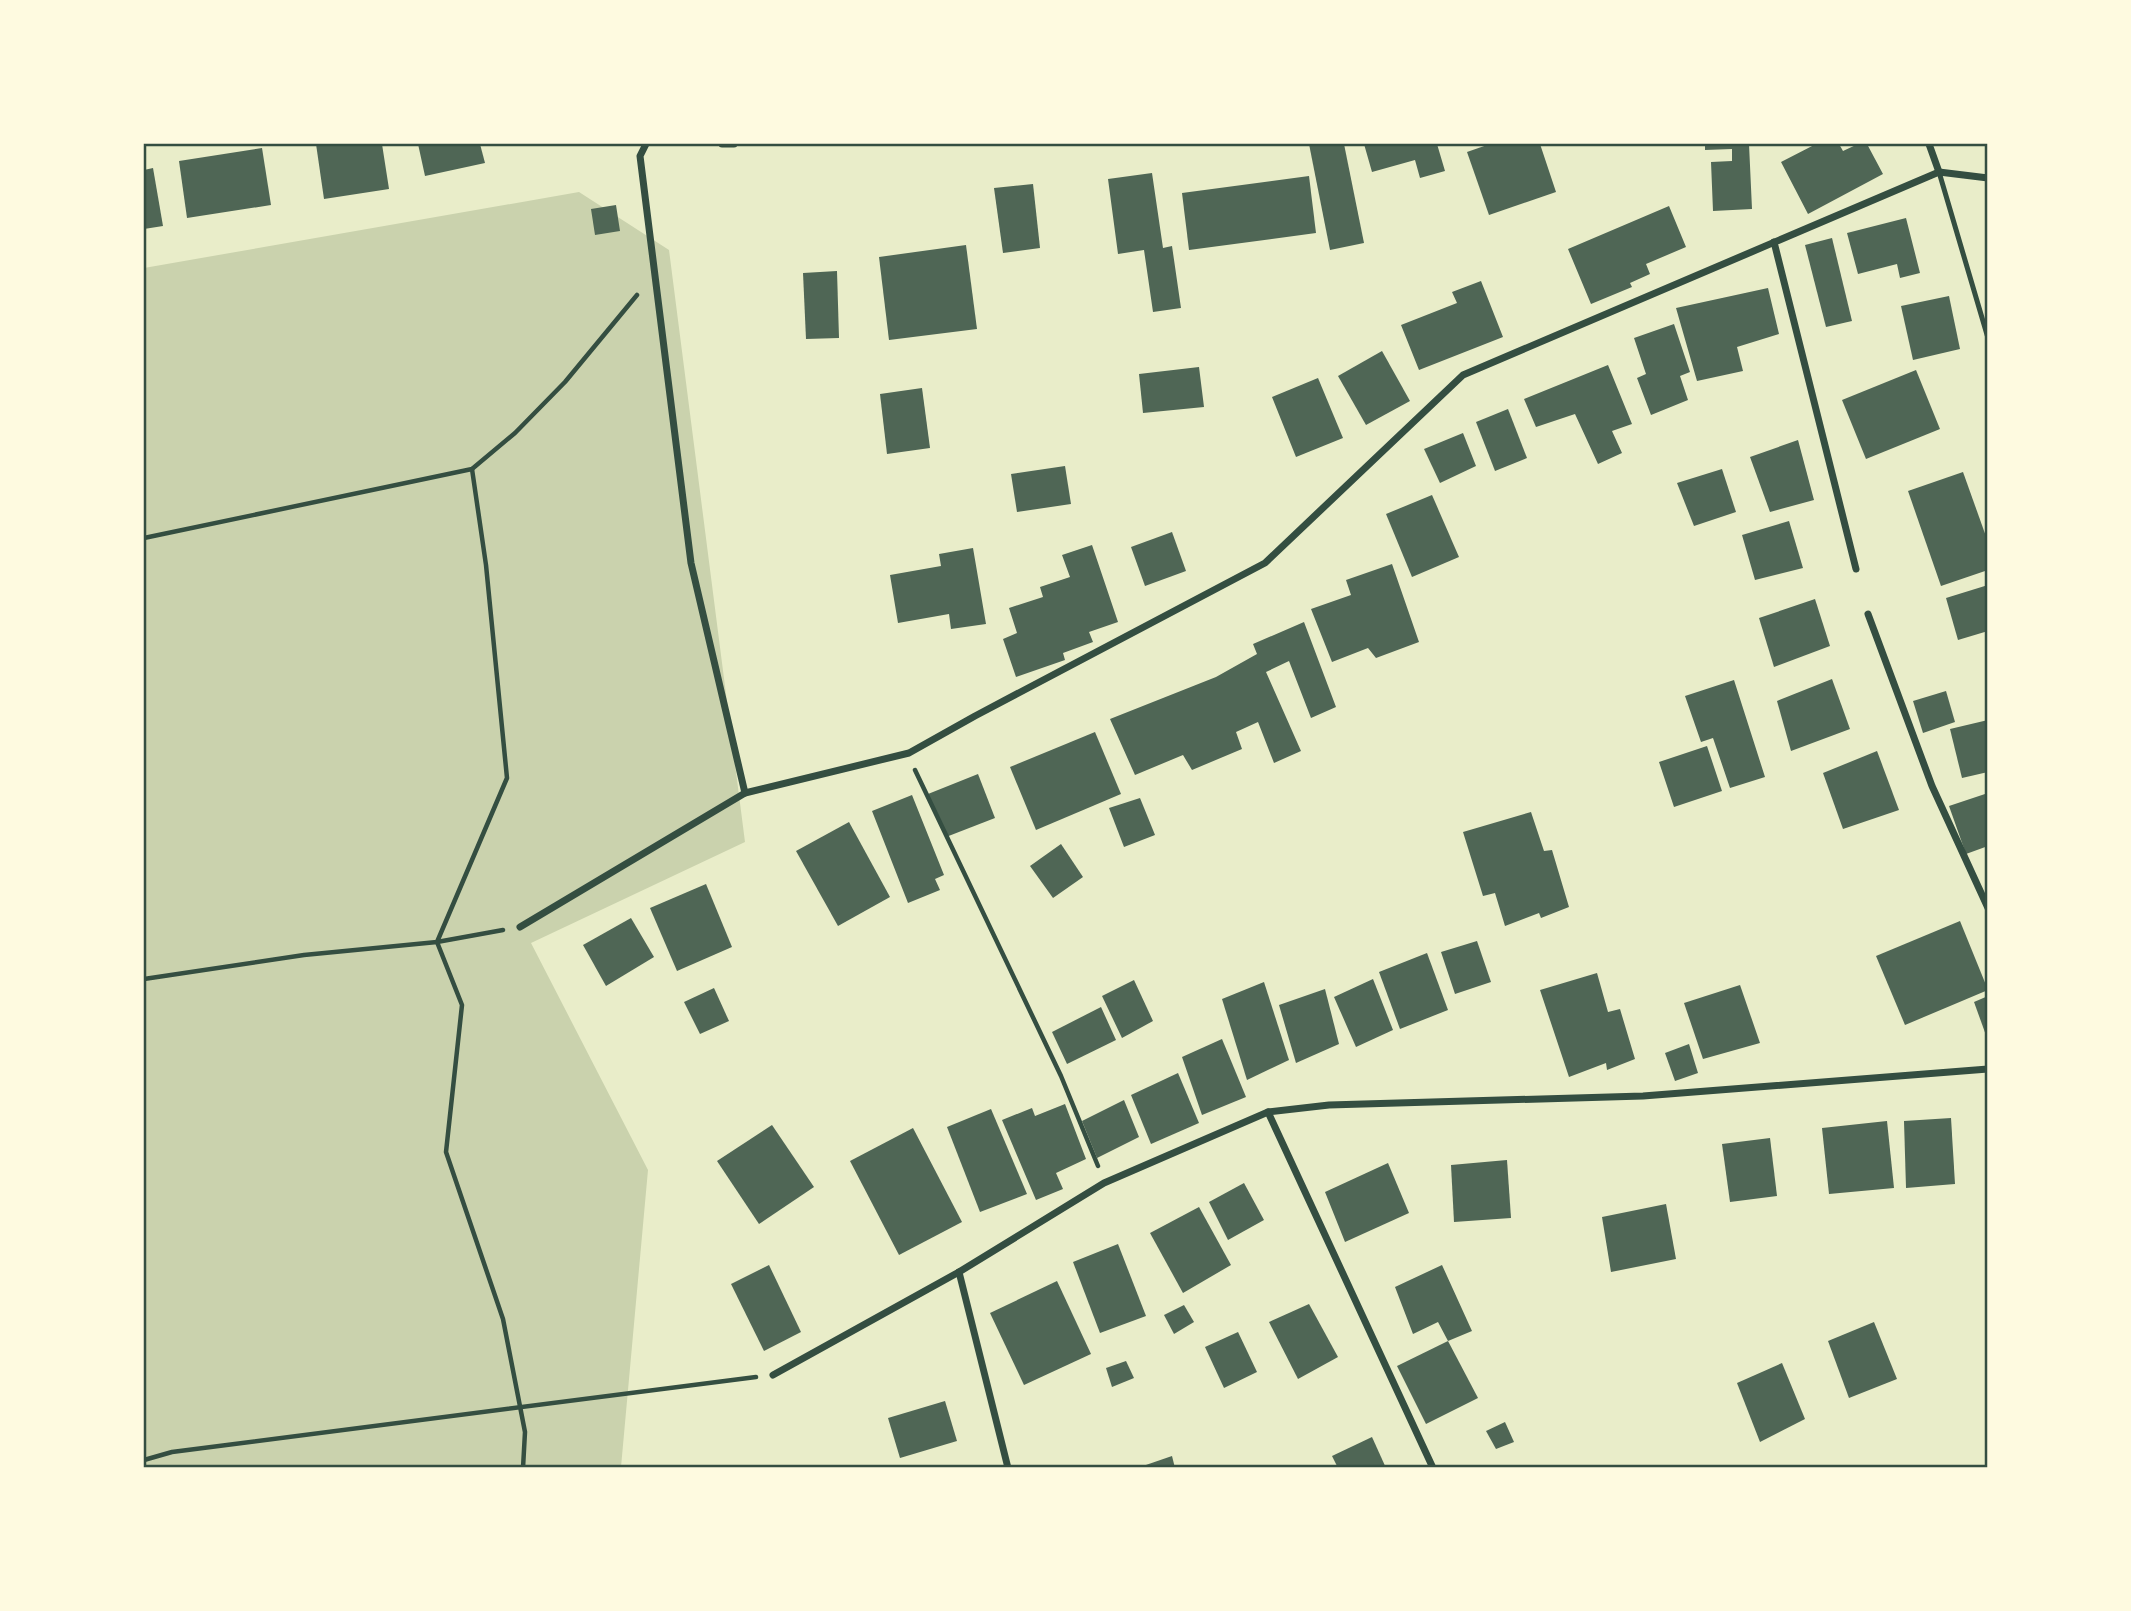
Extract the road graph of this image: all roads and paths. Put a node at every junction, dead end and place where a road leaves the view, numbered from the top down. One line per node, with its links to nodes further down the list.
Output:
1 (646, 144): 8 (street)
2 (722, 144): 3 (street)
3 (734, 144)
4 (1928, 144): 5 (street)
5 (1939, 172): 6 (street); 7 (street); 9 (lane)
6 (1987, 178)
7 (1774, 242): 12 (street); 14 (street)
8 (653, 275): 10 (path); 15 (street)
9 (1987, 338)
10 (472, 469): 11 (path); 18 (path)
11 (144, 538)
12 (1856, 569)
13 (1868, 614): 16 (street)
14 (909, 753): 15 (street); 22 (path)
15 (745, 793): 17 (street)
16 (1987, 908)
17 (520, 927): 18 (path)
18 (437, 942): 19 (path); 26 (path)
19 (144, 979)
20 (1987, 1069): 21 (street)
21 (1268, 1112): 22 (street); 28 (street)
22 (1104, 1183): 23 (street)
23 (959, 1272): 24 (street); 27 (street)
24 (773, 1375): 25 (path)
25 (144, 1460)
26 (523, 1468)
27 (1008, 1468)
28 (1433, 1468)

